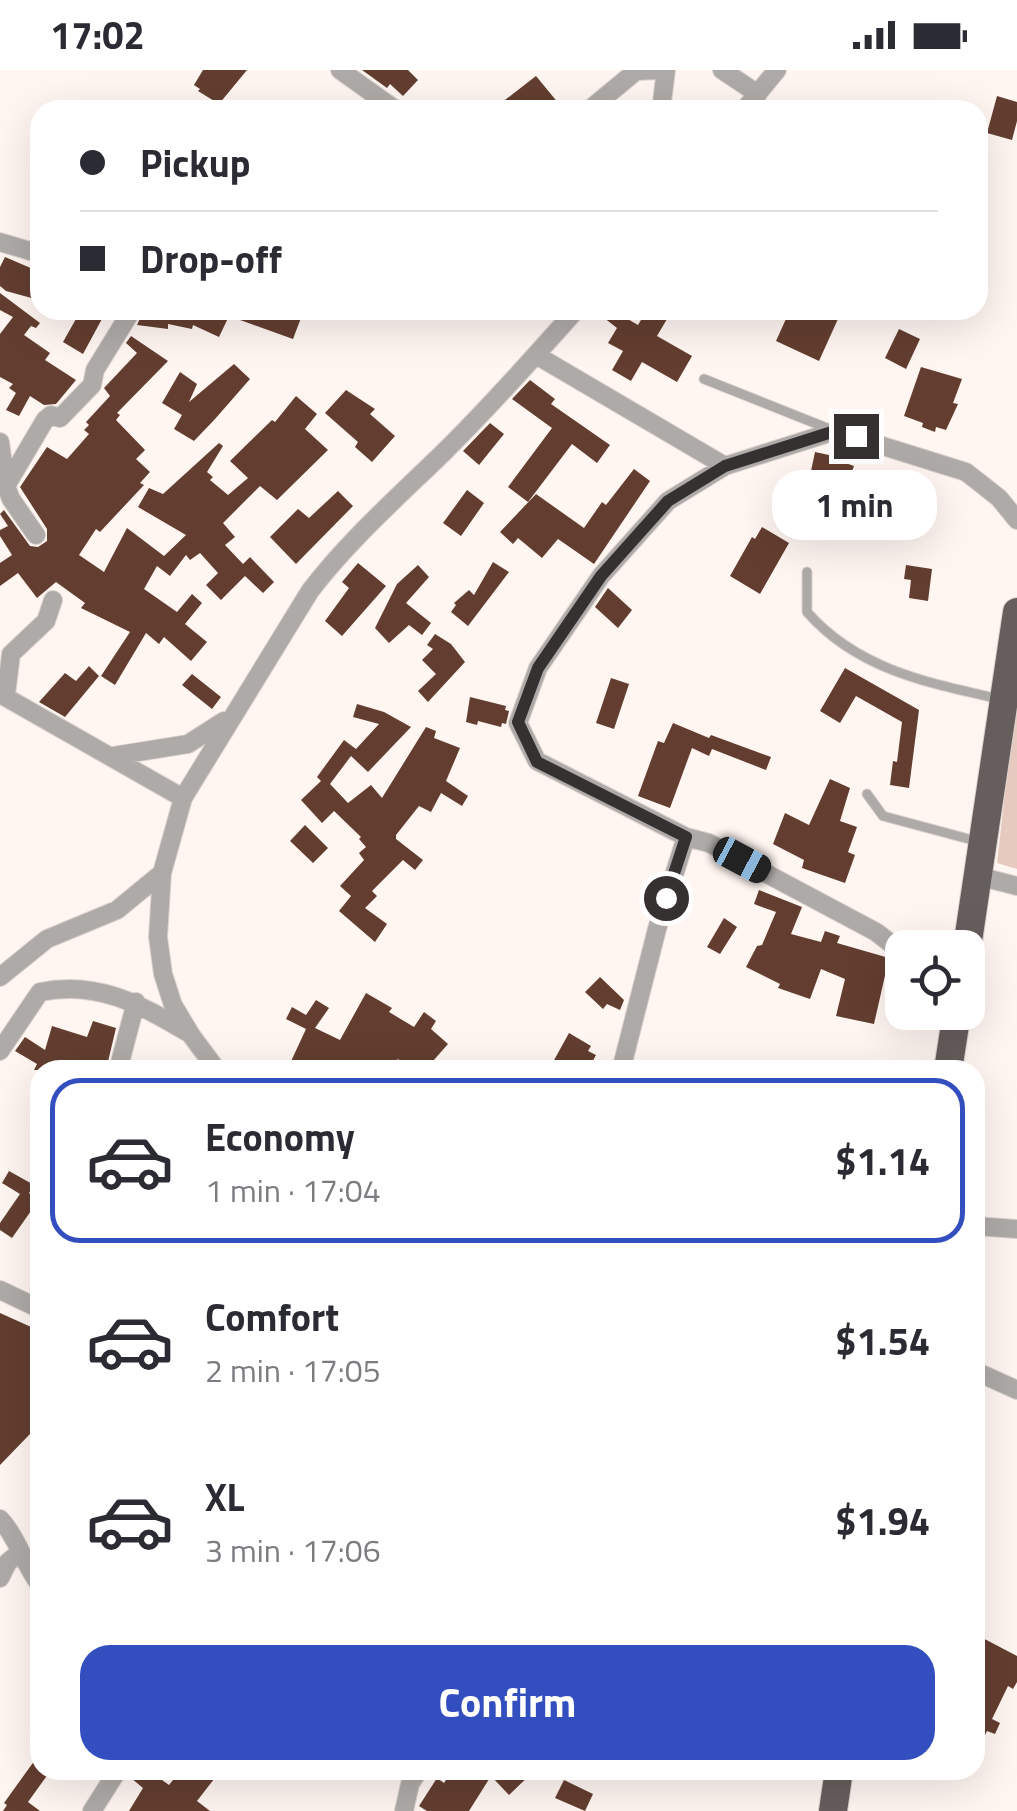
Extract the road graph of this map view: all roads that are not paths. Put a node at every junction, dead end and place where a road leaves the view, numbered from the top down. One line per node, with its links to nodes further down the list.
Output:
1 (340, 70): 6 (street)
2 (662, 70): 7 (street); 8 (street)
3 (722, 70): 5 (street)
4 (777, 70): 5 (street)
5 (758, 94): 9 (street)
6 (382, 100)
7 (601, 100)
8 (661, 100)
9 (753, 100)
10 (0, 242): 11 (street)
11 (30, 251)
12 (126, 320): 19 (street)
13 (567, 320): 14 (street)
14 (536, 355): 18 (street); 28 (street)
15 (704, 379): 16 (lane)
16 (835, 431): 18 (street); 20 (street)
17 (0, 442): 19 (street)
18 (725, 466): 32 (street)
19 (6, 486): 21 (street)
20 (1017, 520)
21 (36, 535)
22 (807, 572): 26 (lane)
23 (53, 600): 25 (street)
24 (1017, 612): 26 (highway)
25 (4, 659): 27 (street)
26 (1009, 690): 33 (highway)
27 (3, 694): 29 (street)
28 (239, 709): 29 (street); 31 (street)
29 (113, 756): 31 (street)
30 (867, 794): 33 (lane)
31 (183, 798): 34 (street)
32 (686, 837): 38 (street); 46 (street)
33 (982, 842): 35 (highway)
34 (162, 873): 39 (street); 42 (street)
35 (978, 876): 36 (street); 37 (highway)
36 (1017, 886)
37 (970, 930)
38 (885, 939)
39 (0, 977)
40 (136, 1002): 42 (street); 43 (street); 44 (street)
41 (954, 1030): 47 (highway)
42 (190, 1035): 45 (street)
43 (0, 1051)
44 (121, 1060)
45 (209, 1060)
46 (624, 1060)
47 (950, 1060)
48 (985, 1227): 49 (street)
49 (1017, 1229)
50 (0, 1290): 51 (street)
51 (30, 1305)
52 (985, 1376): 53 (street)
53 (1017, 1390)
54 (0, 1519): 55 (street)
55 (19, 1553): 56 (street); 57 (street)
56 (30, 1570)
57 (0, 1578)
58 (112, 1780): 61 (street)
59 (413, 1780): 62 (street)
60 (838, 1780): 63 (highway)
61 (92, 1811)
62 (404, 1811)
63 (833, 1811)

